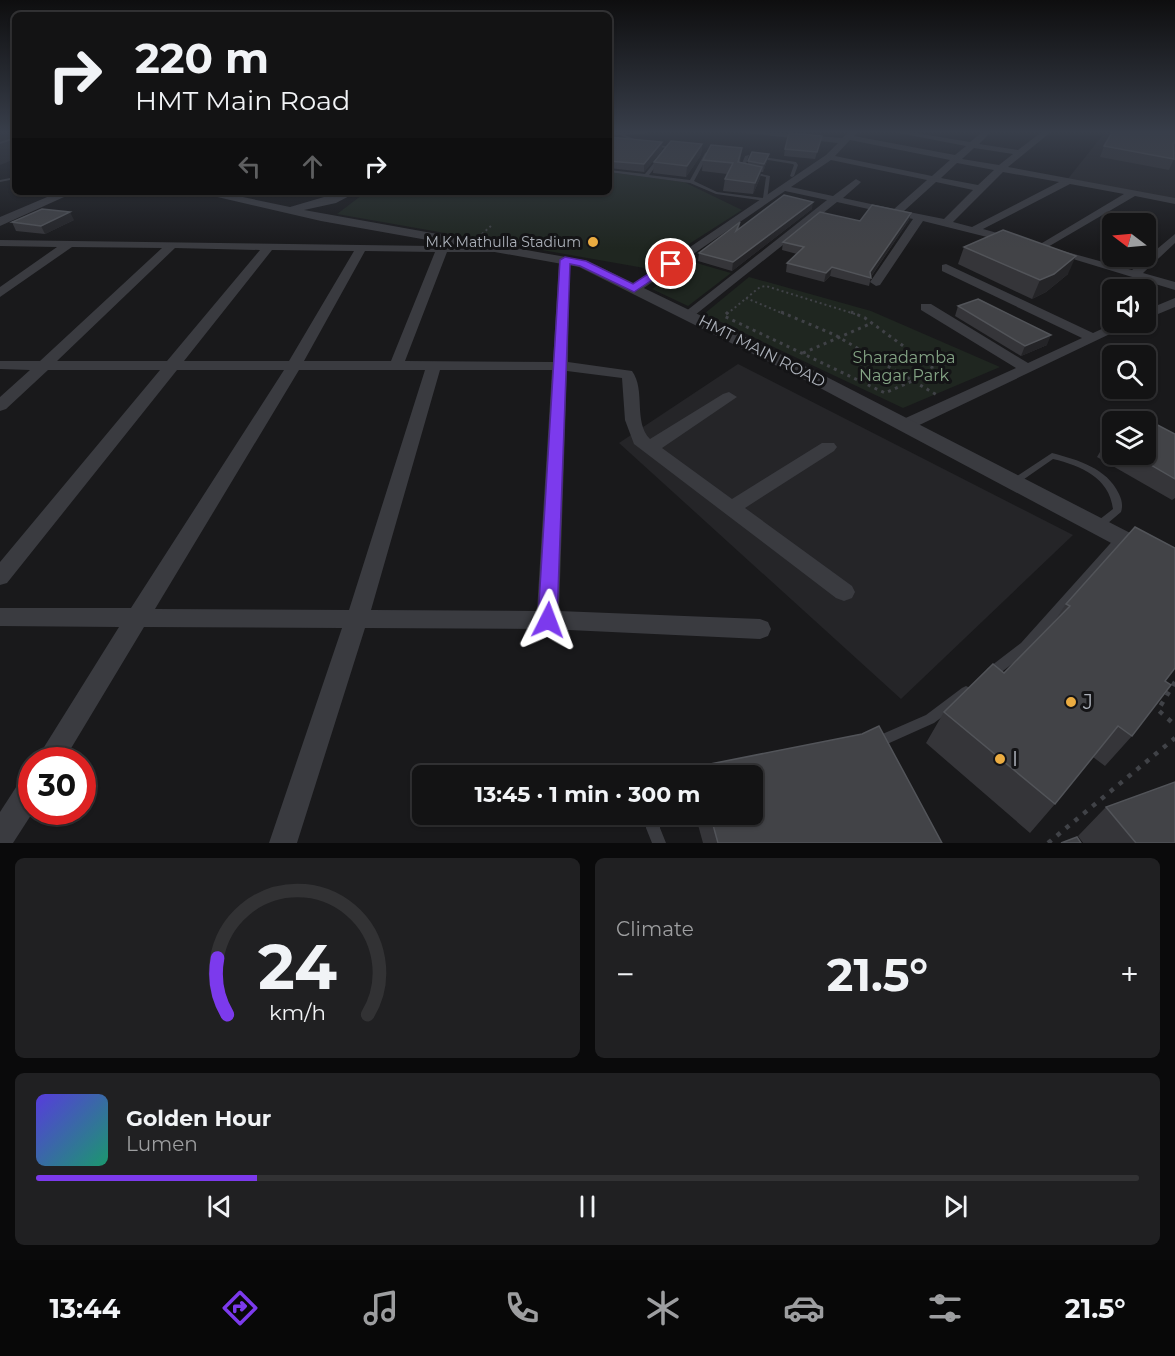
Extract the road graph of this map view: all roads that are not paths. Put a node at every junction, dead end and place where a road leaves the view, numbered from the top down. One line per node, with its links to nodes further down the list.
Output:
1 (650, 170): 11 (lane)
2 (698, 170): 16 (lane)
3 (741, 170): 26 (lane)
4 (794, 170): 12 (lane)
5 (810, 170): 18 (street)
6 (901, 170): 13 (street)
7 (943, 170): 13 (street)
8 (992, 170): 10 (street)
9 (612, 171): 11 (lane)
10 (997, 172): 14 (street); 15 (street); 19 (street)
11 (646, 175): 16 (lane)
12 (792, 176)
13 (933, 179): 19 (street); 29 (street)
14 (1029, 181)
15 (1069, 181): 20 (street); 34 (street)
16 (691, 182): 26 (lane)
17 (856, 182): 25 (street)
18 (784, 188): 25 (street); 26 (street)
19 (982, 189): 33 (street)
20 (1134, 193): 27 (street); 39 (street)
21 (62, 195): 32 (street)
22 (216, 195): 28 (street, HMT MAIN ROAD)
23 (344, 195): 28 (street, HMT MAIN ROAD)
24 (348, 195): 30 (street, HMT MAIN ROAD)
25 (835, 199): 29 (street); 54 (street)
26 (765, 200): 49 (street)
27 (1175, 201)
28 (286, 210): 30 (street, HMT MAIN ROAD)
29 (896, 212): 31 (street)
30 (321, 217): 43 (street, HMT MAIN ROAD)
31 (920, 217): 33 (street); 47 (street)
32 (0, 222)
33 (946, 223): 34 (street)
34 (974, 230): 39 (street)
35 (1175, 237): 46 (street)
36 (0, 243): 37 (street)
37 (69, 244): 38 (street); 50 (street)
38 (172, 245): 40 (street); 58 (street)
39 (1030, 245): 46 (street)
40 (269, 246): 41 (street); 59 (street)
41 (361, 248): 42 (street); 60 (street)
42 (442, 249): 43 (street); 61 (street)
43 (511, 249): 44 (street, HMT MAIN ROAD)
44 (565, 260): 49 (street, HMT MAIN ROAD); 62 (street)
45 (946, 268): 56 (street)
46 (1134, 275): 48 (street)
47 (876, 282)
48 (1175, 286)
49 (634, 289): 54 (street, HMT MAIN ROAD)
50 (0, 293)
51 (1175, 302): 53 (street)
52 (926, 307): 64 (street)
53 (1156, 311)
54 (690, 315): 67 (street, HMT MAIN ROAD)
55 (1106, 333): 56 (street)
56 (1094, 339): 64 (street)
57 (0, 365): 58 (street)
58 (45, 365): 59 (street); 66 (street)
59 (174, 365): 60 (street); 75 (street)
60 (294, 366): 61 (street); 78 (street)
61 (396, 366): 63 (street)
62 (560, 366): 63 (street); 69 (street); 80 (street)
63 (433, 368): 79 (street)
64 (1027, 369): 67 (street)
65 (729, 397): 69 (street)
66 (0, 406)
67 (905, 425): 70 (street, HMT MAIN ROAD)
68 (828, 447): 71 (street)
69 (649, 448): 71 (street)
70 (1014, 482): 72 (street, HMT MAIN ROAD); 72 (lane)
71 (731, 508): 76 (street)
72 (1098, 526): 73 (street, HMT MAIN ROAD)
73 (1121, 539): 74 (street, HMT MAIN ROAD); 83 (lane)
74 (1175, 567)
75 (0, 577)
76 (844, 592)
77 (0, 617): 78 (street)
78 (138, 618): 79 (street); 82 (street)
79 (357, 618): 80 (street); 87 (street)
80 (548, 620): 81 (street)
81 (760, 629)
82 (56, 747)
83 (868, 747)
84 (18, 810): 86 (street)
85 (653, 825): 88 (lane)
86 (0, 838)
87 (283, 843)
88 (660, 843)

